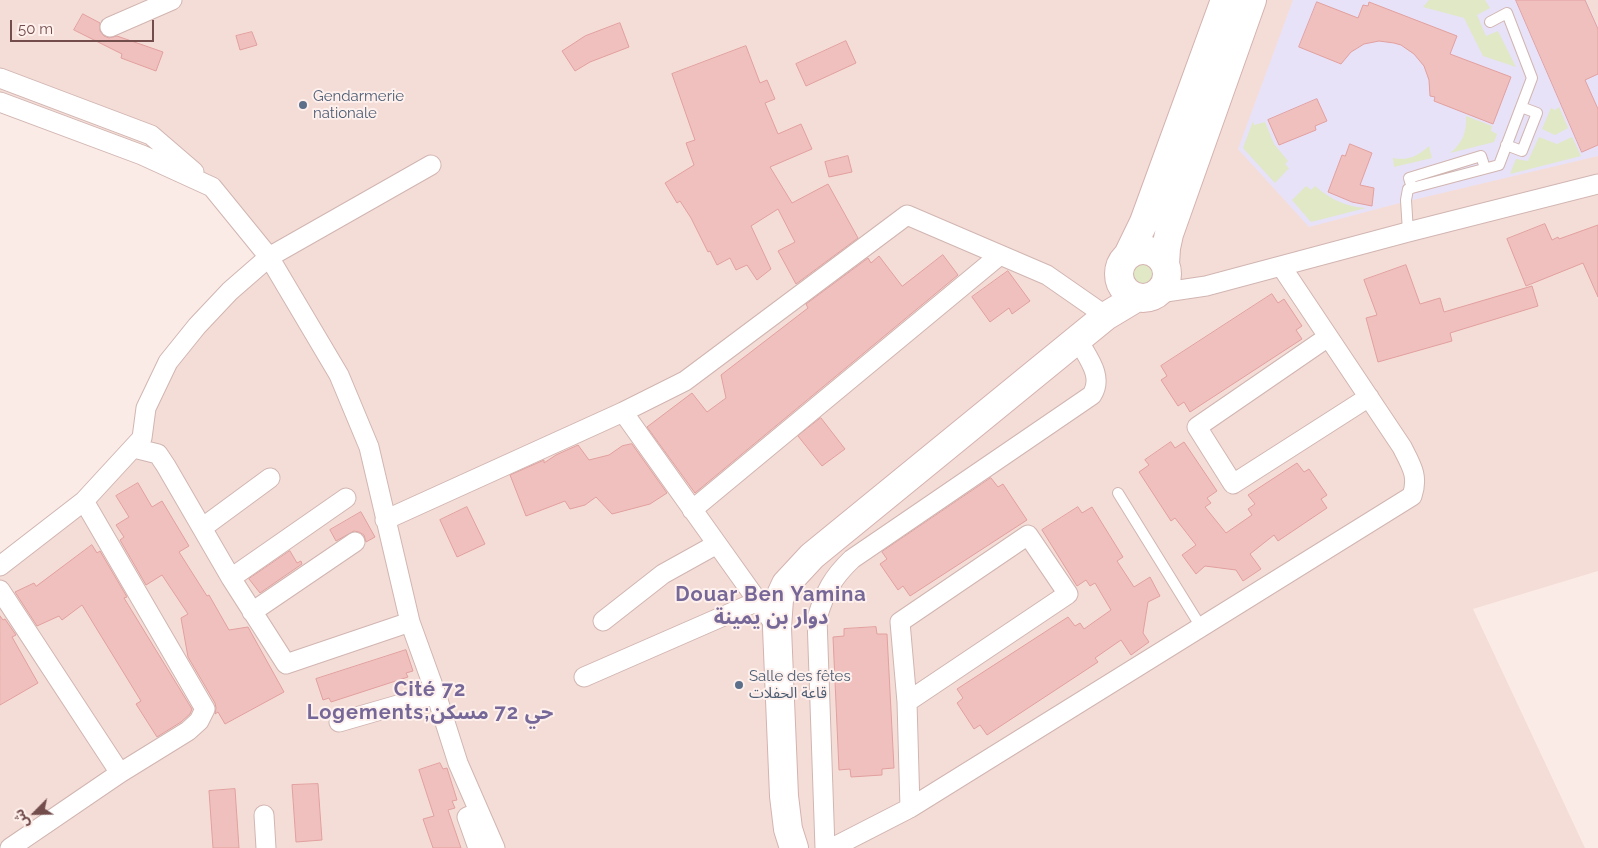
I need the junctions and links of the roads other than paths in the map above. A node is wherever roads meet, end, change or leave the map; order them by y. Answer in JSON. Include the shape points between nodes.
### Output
{"nodes":[{"id":1,"x":172,"y":0,"type":"edge"},
{"id":2,"x":1224,"y":0,"type":"edge"},
{"id":3,"x":1252,"y":0,"type":"edge"},
{"id":4,"x":1490,"y":22,"type":"dead end"},
{"id":5,"x":110,"y":27,"type":"dead end"},
{"id":6,"x":0,"y":78,"type":"edge"},
{"id":7,"x":0,"y":102,"type":"edge"},
{"id":8,"x":1521,"y":107,"type":"junction"},
{"id":9,"x":1506,"y":145,"type":"junction"},
{"id":10,"x":431,"y":165,"type":"dead end"},
{"id":11,"x":1598,"y":184,"type":"edge"},
{"id":12,"x":212,"y":187,"type":"junction"},
{"id":13,"x":1408,"y":232,"type":"junction"},
{"id":14,"x":1000,"y":255,"type":"junction"},
{"id":15,"x":1128,"y":255,"type":"junction"},
{"id":16,"x":269,"y":257,"type":"junction"},
{"id":17,"x":1165,"y":264,"type":"junction"},
{"id":18,"x":1281,"y":266,"type":"junction"},
{"id":19,"x":1138,"y":291,"type":"junction"},
{"id":20,"x":1106,"y":316,"type":"junction"},
{"id":21,"x":1328,"y":337,"type":"junction"},
{"id":22,"x":1078,"y":340,"type":"junction"},
{"id":23,"x":1369,"y":397,"type":"junction"},
{"id":24,"x":623,"y":412,"type":"junction"},
{"id":25,"x":134,"y":448,"type":"junction"},
{"id":26,"x":270,"y":478,"type":"dead end"},
{"id":27,"x":1118,"y":493,"type":"dead end"},
{"id":28,"x":346,"y":498,"type":"dead end"},
{"id":29,"x":84,"y":501,"type":"junction"},
{"id":30,"x":692,"y":510,"type":"junction"},
{"id":31,"x":385,"y":520,"type":"junction"},
{"id":32,"x":202,"y":528,"type":"junction"},
{"id":33,"x":356,"y":542,"type":"dead end"},
{"id":34,"x":717,"y":544,"type":"junction"},
{"id":35,"x":0,"y":566,"type":"edge"},
{"id":36,"x":231,"y":578,"type":"junction"},
{"id":37,"x":0,"y":590,"type":"edge"},
{"id":38,"x":768,"y":600,"type":"junction"},
{"id":39,"x":252,"y":612,"type":"junction"},
{"id":40,"x":603,"y":621,"type":"dead end"},
{"id":41,"x":410,"y":622,"type":"junction"},
{"id":42,"x":1201,"y":627,"type":"junction"},
{"id":43,"x":584,"y":677,"type":"dead end"},
{"id":44,"x":436,"y":694,"type":"junction"},
{"id":45,"x":907,"y":702,"type":"junction"},
{"id":46,"x":339,"y":722,"type":"dead end"},
{"id":47,"x":120,"y":773,"type":"junction"},
{"id":48,"x":910,"y":808,"type":"junction"},
{"id":49,"x":479,"y":812,"type":"junction"},
{"id":50,"x":264,"y":816,"type":"dead end"},
{"id":51,"x":10,"y":848,"type":"edge"},
{"id":52,"x":266,"y":848,"type":"edge"},
{"id":53,"x":478,"y":848,"type":"edge"},
{"id":54,"x":495,"y":848,"type":"edge"},
{"id":55,"x":794,"y":848,"type":"edge"},
{"id":56,"x":825,"y":848,"type":"edge"},
{"id":57,"x":832,"y":848,"type":"edge"}],
"edges":[{"from":1,"to":5,"type":"street"},
{"from":2,"to":15,"type":"main road","via":[[1144,222]]},
{"from":3,"to":17,"type":"main road","via":[[1169,234]]},
{"from":4,"to":8,"type":"lane","via":[[1507,13],[1532,78]]},
{"from":6,"to":12,"type":"street","via":[[151,135]]},
{"from":7,"to":12,"type":"street","via":[[142,154]]},
{"from":8,"to":9,"type":"lane"},
{"from":8,"to":9,"type":"lane","via":[[1537,113],[1522,151]]},
{"from":9,"to":13,"type":"lane","via":[[1499,165],[1408,189]]},
{"from":10,"to":16,"type":"street"},
{"from":11,"to":13,"type":"street"},
{"from":12,"to":16,"type":"street"},
{"from":13,"to":18,"type":"street"},
{"from":14,"to":20,"type":"street","via":[[1047,276]]},
{"from":14,"to":24,"type":"street","via":[[907,215],[701,370]]},
{"from":14,"to":30,"type":"street"},
{"from":15,"to":17,"type":"main road","via":[[1134,251],[1149,250]]},
{"from":15,"to":19,"type":"main road","via":[[1120,267]]},
{"from":16,"to":25,"type":"street","via":[[230,291],[168,362],[146,408],[142,438]]},
{"from":16,"to":31,"type":"street","via":[[339,375],[369,447]]},
{"from":17,"to":19,"type":"main road","via":[[1167,279],[1164,287]]},
{"from":18,"to":19,"type":"street","via":[[1200,288]]},
{"from":18,"to":21,"type":"street"},
{"from":19,"to":20,"type":"main road"},
{"from":20,"to":22,"type":"main road"},
{"from":21,"to":23,"type":"street"},
{"from":21,"to":23,"type":"street","via":[[1197,426],[1233,484]]},
{"from":22,"to":38,"type":"main road","via":[[812,556]]},
{"from":22,"to":56,"type":"street","via":[[1097,378],[1092,396],[852,559],[824,595],[817,618]]},
{"from":23,"to":42,"type":"street","via":[[1410,463],[1415,476],[1412,496]]},
{"from":24,"to":30,"type":"street"},
{"from":24,"to":31,"type":"street"},
{"from":25,"to":29,"type":"street"},
{"from":25,"to":32,"type":"street","via":[[158,454]]},
{"from":26,"to":32,"type":"street"},
{"from":27,"to":42,"type":"lane"},
{"from":28,"to":36,"type":"street"},
{"from":29,"to":35,"type":"street"},
{"from":29,"to":47,"type":"street","via":[[205,709],[188,731]]},
{"from":30,"to":34,"type":"street"},
{"from":31,"to":41,"type":"street"},
{"from":32,"to":36,"type":"street"},
{"from":33,"to":39,"type":"street"},
{"from":34,"to":38,"type":"street"},
{"from":34,"to":40,"type":"street","via":[[663,574]]},
{"from":36,"to":39,"type":"street"},
{"from":37,"to":47,"type":"street"},
{"from":38,"to":43,"type":"street"},
{"from":38,"to":55,"type":"main road","via":[[777,628],[784,796]]},
{"from":39,"to":41,"type":"street","via":[[286,664]]},
{"from":41,"to":44,"type":"street"},
{"from":42,"to":48,"type":"street"},
{"from":44,"to":46,"type":"street"},
{"from":44,"to":49,"type":"street","via":[[458,763]]},
{"from":45,"to":45,"type":"street","via":[[1068,594],[1028,535],[900,622]]},
{"from":45,"to":48,"type":"street"},
{"from":47,"to":51,"type":"street"},
{"from":48,"to":57,"type":"street"},
{"from":49,"to":53,"type":"street","via":[[467,818]]},
{"from":49,"to":54,"type":"street"},
{"from":50,"to":52,"type":"street"}]}
